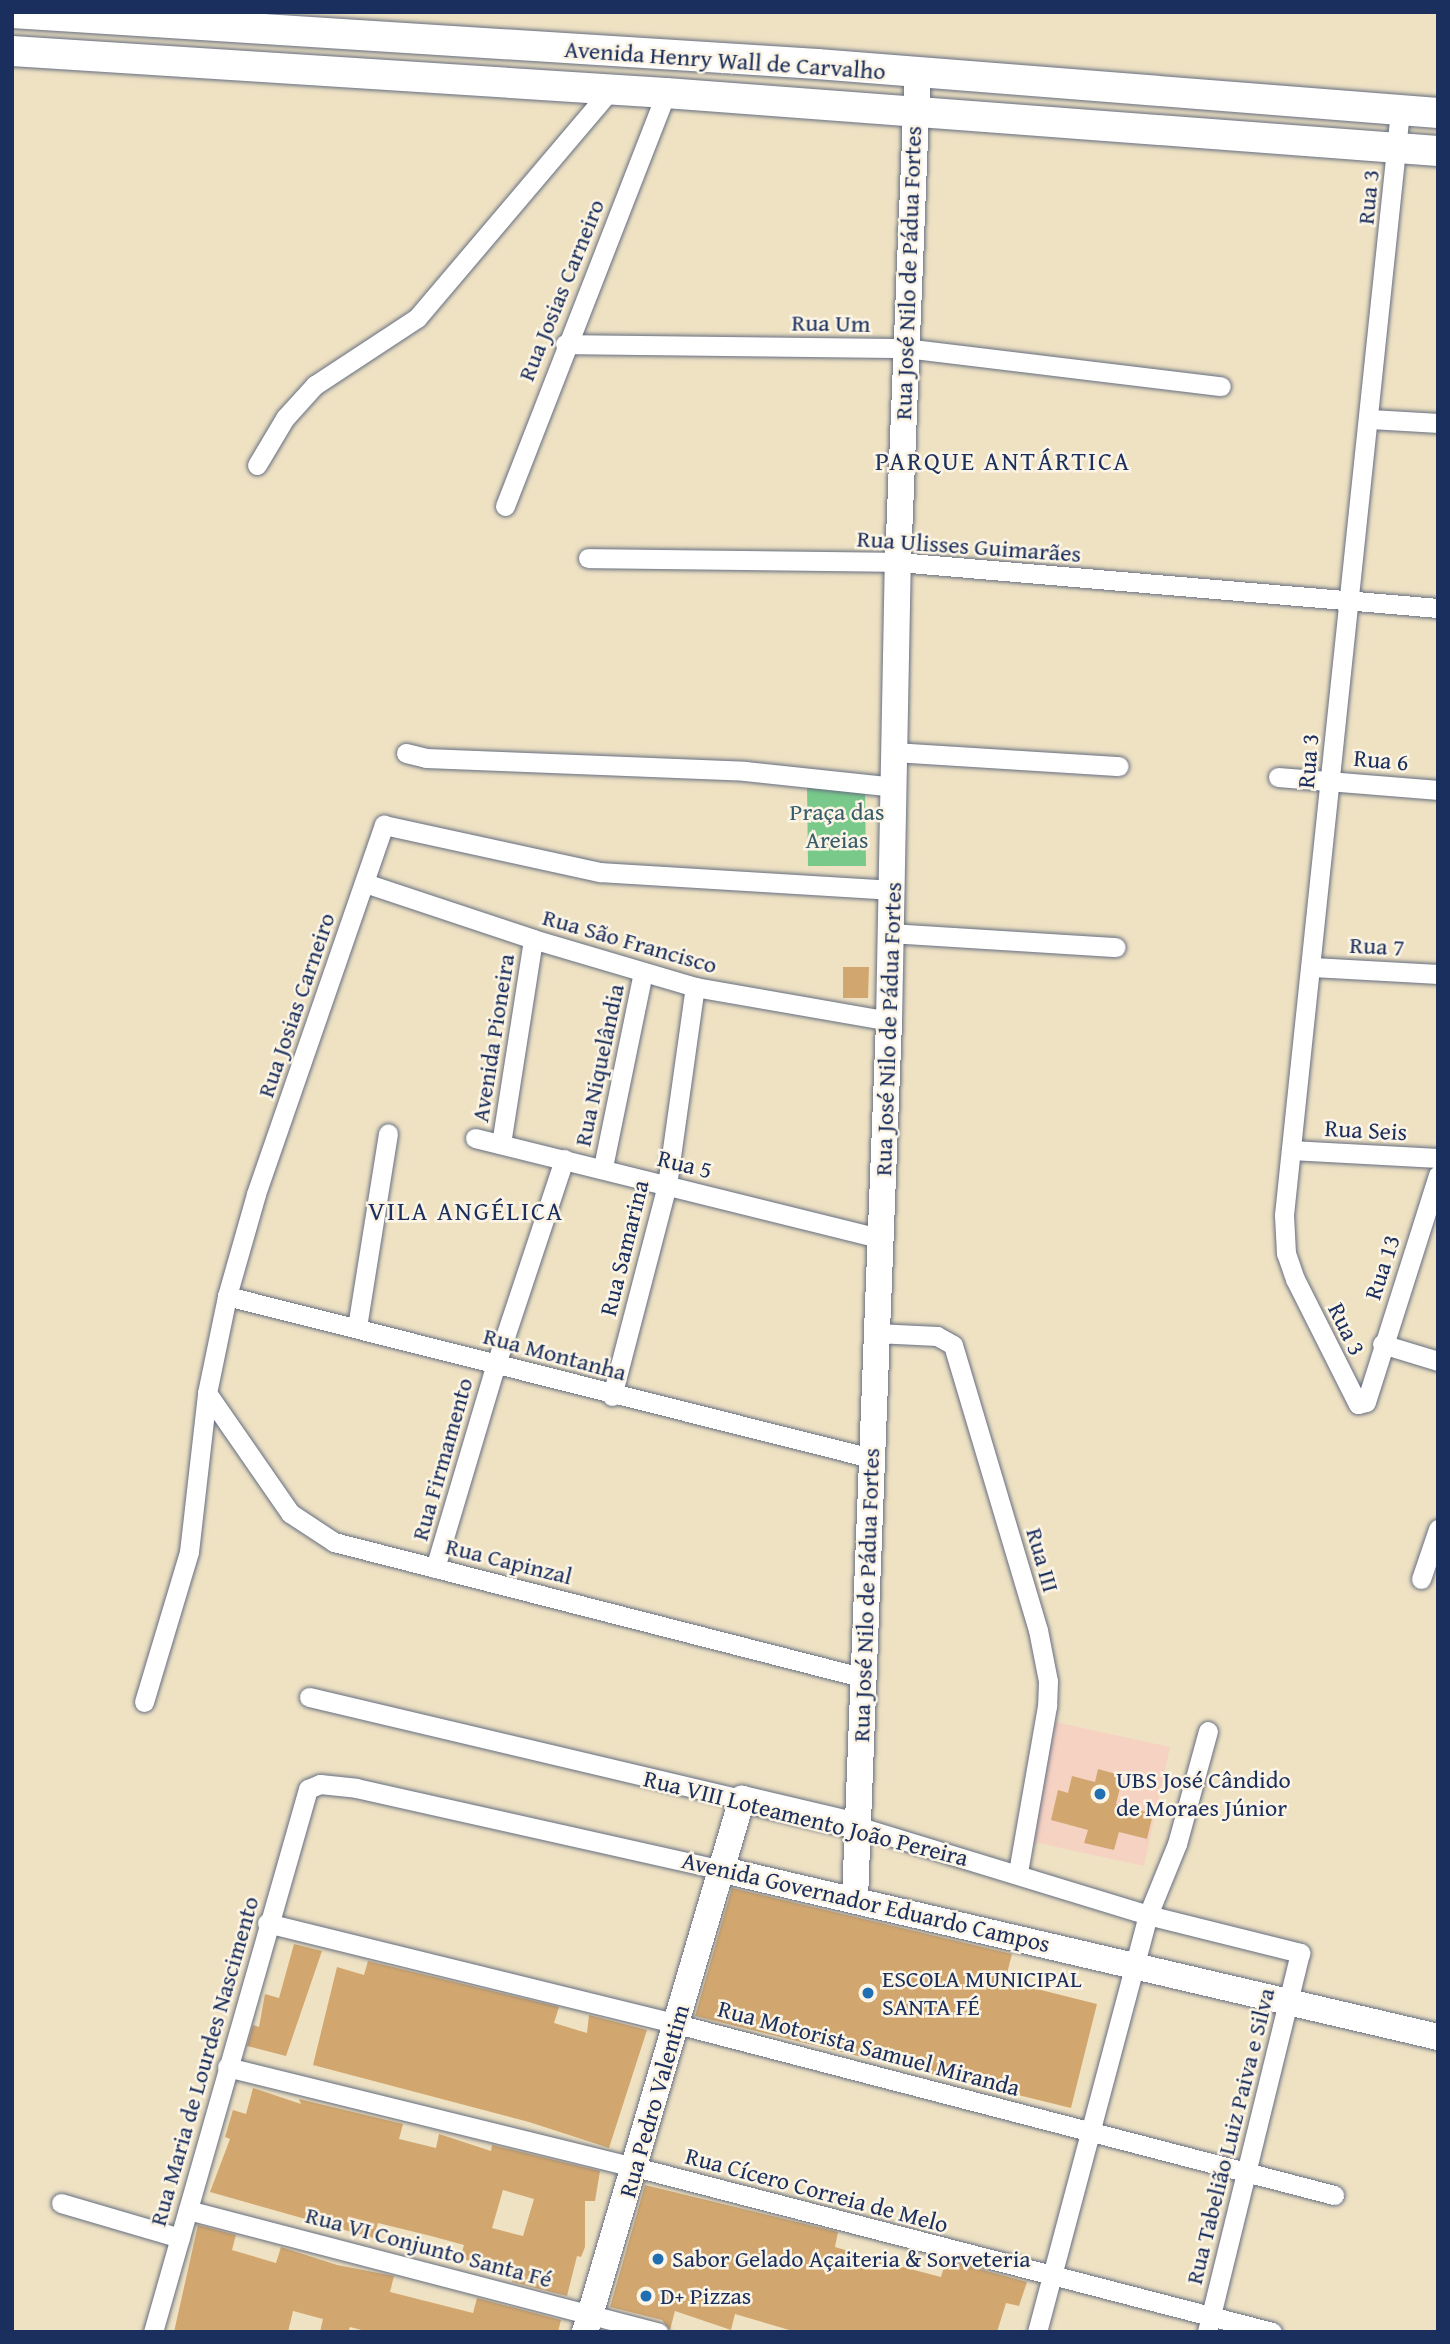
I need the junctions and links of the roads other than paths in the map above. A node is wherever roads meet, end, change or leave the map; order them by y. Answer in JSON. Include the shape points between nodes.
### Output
{"nodes":[{"id":1,"x":12,"y":13,"type":"edge"},
{"id":2,"x":49,"y":15,"type":"junction"},
{"id":3,"x":427,"y":41,"type":"junction"},
{"id":4,"x":12,"y":51,"type":"edge"},
{"id":5,"x":44,"y":53,"type":"junction"},
{"id":6,"x":918,"y":74,"type":"junction"},
{"id":7,"x":420,"y":78,"type":"junction"},
{"id":8,"x":611,"y":89,"type":"junction"},
{"id":9,"x":666,"y":93,"type":"junction"},
{"id":10,"x":915,"y":111,"type":"junction"},
{"id":11,"x":1399,"y":111,"type":"junction"},
{"id":12,"x":1438,"y":113,"type":"edge"},
{"id":13,"x":1397,"y":148,"type":"junction"},
{"id":14,"x":1438,"y":150,"type":"edge"},
{"id":15,"x":565,"y":344,"type":"junction"},
{"id":16,"x":905,"y":348,"type":"junction"},
{"id":17,"x":1221,"y":386,"type":"dead end"},
{"id":18,"x":1371,"y":419,"type":"junction"},
{"id":19,"x":1438,"y":423,"type":"edge"},
{"id":20,"x":257,"y":465,"type":"dead end"},
{"id":21,"x":505,"y":506,"type":"dead end"},
{"id":22,"x":589,"y":558,"type":"dead end"},
{"id":23,"x":898,"y":562,"type":"junction"},
{"id":24,"x":1345,"y":602,"type":"junction"},
{"id":25,"x":1438,"y":608,"type":"edge"},
{"id":26,"x":895,"y":752,"type":"junction"},
{"id":27,"x":406,"y":753,"type":"dead end"},
{"id":28,"x":1119,"y":766,"type":"dead end"},
{"id":29,"x":1278,"y":776,"type":"dead end"},
{"id":30,"x":1332,"y":780,"type":"junction"},
{"id":31,"x":895,"y":787,"type":"junction"},
{"id":32,"x":1438,"y":790,"type":"edge"},
{"id":33,"x":365,"y":883,"type":"junction"},
{"id":34,"x":892,"y":890,"type":"junction"},
{"id":35,"x":891,"y":933,"type":"junction"},
{"id":36,"x":533,"y":939,"type":"junction"},
{"id":37,"x":1116,"y":947,"type":"dead end"},
{"id":38,"x":1313,"y":967,"type":"junction"},
{"id":39,"x":643,"y":972,"type":"junction"},
{"id":40,"x":1438,"y":974,"type":"edge"},
{"id":41,"x":695,"y":987,"type":"junction"},
{"id":42,"x":890,"y":1021,"type":"junction"},
{"id":43,"x":388,"y":1133,"type":"dead end"},
{"id":44,"x":475,"y":1138,"type":"dead end"},
{"id":45,"x":501,"y":1144,"type":"junction"},
{"id":46,"x":1291,"y":1150,"type":"junction"},
{"id":47,"x":564,"y":1158,"type":"junction"},
{"id":48,"x":1438,"y":1158,"type":"edge"},
{"id":49,"x":603,"y":1167,"type":"junction"},
{"id":50,"x":1438,"y":1175,"type":"edge"},
{"id":51,"x":667,"y":1185,"type":"junction"},
{"id":52,"x":882,"y":1239,"type":"junction"},
{"id":53,"x":227,"y":1296,"type":"junction"},
{"id":54,"x":357,"y":1327,"type":"junction"},
{"id":55,"x":876,"y":1333,"type":"junction"},
{"id":56,"x":1382,"y":1344,"type":"junction"},
{"id":57,"x":1438,"y":1361,"type":"edge"},
{"id":58,"x":496,"y":1364,"type":"junction"},
{"id":59,"x":207,"y":1393,"type":"junction"},
{"id":60,"x":612,"y":1395,"type":"junction"},
{"id":61,"x":1356,"y":1401,"type":"joint"},
{"id":62,"x":872,"y":1458,"type":"junction"},
{"id":63,"x":1438,"y":1529,"type":"edge"},
{"id":64,"x":435,"y":1568,"type":"junction"},
{"id":65,"x":1421,"y":1579,"type":"dead end"},
{"id":66,"x":864,"y":1678,"type":"junction"},
{"id":67,"x":309,"y":1697,"type":"dead end"},
{"id":68,"x":144,"y":1702,"type":"dead end"},
{"id":69,"x":1208,"y":1731,"type":"dead end"},
{"id":70,"x":742,"y":1799,"type":"junction"},
{"id":71,"x":302,"y":1803,"type":"joint"},
{"id":72,"x":858,"y":1826,"type":"junction"},
{"id":73,"x":719,"y":1869,"type":"junction"},
{"id":74,"x":1018,"y":1873,"type":"junction"},
{"id":75,"x":855,"y":1899,"type":"junction"},
{"id":76,"x":1149,"y":1914,"type":"junction"},
{"id":77,"x":267,"y":1923,"type":"junction"},
{"id":78,"x":1300,"y":1953,"type":"joint"},
{"id":79,"x":1136,"y":1963,"type":"junction"},
{"id":80,"x":1290,"y":2000,"type":"junction"},
{"id":81,"x":677,"y":2024,"type":"junction"},
{"id":82,"x":1438,"y":2037,"type":"edge"},
{"id":83,"x":227,"y":2067,"type":"junction"},
{"id":84,"x":1089,"y":2131,"type":"junction"},
{"id":85,"x":635,"y":2167,"type":"junction"},
{"id":86,"x":1246,"y":2172,"type":"junction"},
{"id":87,"x":1334,"y":2195,"type":"dead end"},
{"id":88,"x":61,"y":2203,"type":"dead end"},
{"id":89,"x":188,"y":2210,"type":"junction"},
{"id":90,"x":180,"y":2238,"type":"junction"},
{"id":91,"x":1051,"y":2278,"type":"junction"},
{"id":92,"x":588,"y":2323,"type":"edge"},
{"id":93,"x":1209,"y":2323,"type":"edge"},
{"id":94,"x":153,"y":2332,"type":"edge"},
{"id":95,"x":657,"y":2332,"type":"edge"},
{"id":96,"x":1037,"y":2332,"type":"edge"},
{"id":97,"x":1272,"y":2332,"type":"edge"}],
"edges":[{"from":1,"to":2,"type":"main road","name":"Avenida Henry Wall de Carvalho"},
{"from":2,"to":3,"type":"main road","name":"Avenida Henry Wall de Carvalho"},
{"from":2,"to":5,"type":"main road"},
{"from":3,"to":6,"type":"main road","name":"Avenida Henry Wall de Carvalho"},
{"from":3,"to":7,"type":"main road"},
{"from":4,"to":5,"type":"main road","name":"Avenida Henry Wall de Carvalho"},
{"from":5,"to":7,"type":"main road","name":"Avenida Henry Wall de Carvalho"},
{"from":6,"to":10,"type":"street","name":"Rua José Nilo de Pádua Fortes"},
{"from":6,"to":11,"type":"main road","name":"Avenida Henry Wall de Carvalho"},
{"from":7,"to":8,"type":"main road","name":"Avenida Henry Wall de Carvalho"},
{"from":8,"to":9,"type":"main road","name":"Avenida Henry Wall de Carvalho"},
{"from":8,"to":20,"type":"street","via":[[417,318],[315,385],[285,418]]},
{"from":9,"to":10,"type":"main road","name":"Avenida Henry Wall de Carvalho"},
{"from":9,"to":15,"type":"street","name":"Rua Josias Carneiro"},
{"from":10,"to":13,"type":"main road","name":"Avenida Henry Wall de Carvalho"},
{"from":10,"to":16,"type":"street","name":"Rua José Nilo de Pádua Fortes"},
{"from":11,"to":12,"type":"main road","name":"Avenida Henry Wall de Carvalho"},
{"from":11,"to":13,"type":"street","name":"Rua 3"},
{"from":13,"to":14,"type":"main road","name":"Avenida Henry Wall de Carvalho"},
{"from":13,"to":18,"type":"street","name":"Rua 3"},
{"from":15,"to":16,"type":"street","name":"Rua Um"},
{"from":15,"to":21,"type":"street","name":"Rua Josias Carneiro"},
{"from":16,"to":17,"type":"street","name":"Rua Um"},
{"from":16,"to":23,"type":"street","name":"Rua José Nilo de Pádua Fortes"},
{"from":18,"to":19,"type":"street"},
{"from":18,"to":24,"type":"street","name":"Rua 3"},
{"from":22,"to":23,"type":"street","name":"Rua Ulisses Guimarães"},
{"from":23,"to":24,"type":"street","name":"Rua Ulisses Guimarães"},
{"from":23,"to":26,"type":"street","name":"Rua José Nilo de Pádua Fortes"},
{"from":24,"to":25,"type":"street","name":"Rua Ulisses Guimarães"},
{"from":24,"to":30,"type":"street","name":"Rua 3"},
{"from":26,"to":28,"type":"street"},
{"from":26,"to":31,"type":"street","name":"Rua José Nilo de Pádua Fortes"},
{"from":27,"to":31,"type":"street","via":[[426,758],[745,772]]},
{"from":29,"to":30,"type":"street","name":"Rua 6"},
{"from":30,"to":32,"type":"street","name":"Rua 6"},
{"from":30,"to":38,"type":"street","name":"Rua 3"},
{"from":31,"to":34,"type":"street","name":"Rua José Nilo de Pádua Fortes"},
{"from":33,"to":34,"type":"street","name":"Rua Josias Carneiro","via":[[384,825],[600,872]]},
{"from":33,"to":36,"type":"street","name":"Rua São Francisco"},
{"from":33,"to":53,"type":"street","name":"Rua Josias Carneiro","via":[[256,1194]]},
{"from":34,"to":35,"type":"street","name":"Rua José Nilo de Pádua Fortes"},
{"from":35,"to":37,"type":"street"},
{"from":35,"to":42,"type":"street","name":"Rua José Nilo de Pádua Fortes"},
{"from":36,"to":39,"type":"street","name":"Rua São Francisco"},
{"from":36,"to":45,"type":"street","name":"Avenida Pioneira"},
{"from":38,"to":40,"type":"street","name":"Rua 7"},
{"from":38,"to":46,"type":"street","name":"Rua 3"},
{"from":39,"to":41,"type":"street","name":"Rua São Francisco"},
{"from":39,"to":49,"type":"street","name":"Rua Niquelândia"},
{"from":41,"to":42,"type":"street","name":"Rua São Francisco"},
{"from":41,"to":51,"type":"street","name":"Rua Samarina"},
{"from":42,"to":52,"type":"street","name":"Rua José Nilo de Pádua Fortes"},
{"from":43,"to":54,"type":"street"},
{"from":44,"to":45,"type":"street","name":"Rua 5"},
{"from":45,"to":47,"type":"street","name":"Rua 5"},
{"from":46,"to":48,"type":"street","name":"Rua Seis"},
{"from":46,"to":61,"type":"street","name":"Rua 3","via":[[1284,1215],[1286,1254]]},
{"from":47,"to":49,"type":"street","name":"Rua 5"},
{"from":47,"to":58,"type":"street"},
{"from":49,"to":51,"type":"street","name":"Rua 5"},
{"from":50,"to":56,"type":"street","name":"Rua 13"},
{"from":51,"to":52,"type":"street","name":"Rua 5"},
{"from":51,"to":60,"type":"street","name":"Rua Samarina"},
{"from":52,"to":55,"type":"street","name":"Rua José Nilo de Pádua Fortes"},
{"from":53,"to":54,"type":"street","name":"Rua Montanha"},
{"from":53,"to":59,"type":"street","name":"Rua Josias Carneiro"},
{"from":54,"to":58,"type":"street","name":"Rua Montanha"},
{"from":55,"to":62,"type":"street","name":"Rua José Nilo de Pádua Fortes"},
{"from":55,"to":74,"type":"street","name":"Rua III","via":[[937,1336],[953,1345],[1038,1630],[1048,1681],[1047,1706]]},
{"from":56,"to":57,"type":"street"},
{"from":56,"to":61,"type":"street","name":"Rua 13","via":[[1366,1402],[1360,1405]]},
{"from":58,"to":60,"type":"street","name":"Rua Montanha"},
{"from":58,"to":64,"type":"street","name":"Rua Firmamento"},
{"from":59,"to":64,"type":"street","name":"Rua Capinzal","via":[[303,1526],[334,1542]]},
{"from":59,"to":68,"type":"street","name":"Rua Josias Carneiro","via":[[189,1552]]},
{"from":60,"to":62,"type":"street","name":"Rua Montanha"},
{"from":62,"to":66,"type":"street","name":"Rua José Nilo de Pádua Fortes"},
{"from":63,"to":65,"type":"street"},
{"from":64,"to":66,"type":"street","name":"Rua Capinzal"},
{"from":66,"to":72,"type":"street","name":"Rua José Nilo de Pádua Fortes"},
{"from":67,"to":70,"type":"street","name":"Rua VIII Loteamento João Pereira"},
{"from":69,"to":76,"type":"street","via":[[1177,1844]]},
{"from":70,"to":72,"type":"street","name":"Rua VIII Loteamento João Pereira"},
{"from":70,"to":73,"type":"street","name":"Rua Pedro Valentim"},
{"from":71,"to":73,"type":"street","name":"Avenida Governador Eduardo Campos","via":[[308,1789],[320,1784],[356,1788]]},
{"from":71,"to":77,"type":"street","name":"Rua Maria de Lourdes Nascimento"},
{"from":72,"to":74,"type":"street","name":"Rua VIII Loteamento João Pereira"},
{"from":72,"to":75,"type":"street","name":"Rua José Nilo de Pádua Fortes"},
{"from":73,"to":75,"type":"street","name":"Avenida Governador Eduardo Campos"},
{"from":73,"to":81,"type":"street","name":"Rua Pedro Valentim"},
{"from":74,"to":76,"type":"street","name":"Rua VIII Loteamento João Pereira"},
{"from":75,"to":79,"type":"street","name":"Avenida Governador Eduardo Campos"},
{"from":76,"to":78,"type":"street","name":"Rua VIII Loteamento João Pereira"},
{"from":76,"to":79,"type":"street"},
{"from":77,"to":81,"type":"street","name":"Rua Motorista Samuel Miranda"},
{"from":77,"to":83,"type":"street","name":"Rua Maria de Lourdes Nascimento"},
{"from":78,"to":80,"type":"street","name":"Rua Tabelião Luiz Paiva e Silva"},
{"from":79,"to":80,"type":"street","name":"Avenida Governador Eduardo Campos"},
{"from":79,"to":84,"type":"street"},
{"from":80,"to":82,"type":"street","name":"Avenida Governador Eduardo Campos"},
{"from":80,"to":86,"type":"street","name":"Rua Tabelião Luiz Paiva e Silva"},
{"from":81,"to":84,"type":"street","name":"Rua Motorista Samuel Miranda"},
{"from":81,"to":85,"type":"street","name":"Rua Pedro Valentim"},
{"from":83,"to":85,"type":"street","name":"Rua Cícero Correia de Melo"},
{"from":83,"to":89,"type":"street","name":"Rua Maria de Lourdes Nascimento"},
{"from":84,"to":86,"type":"street","name":"Rua Motorista Samuel Miranda"},
{"from":84,"to":91,"type":"street"},
{"from":85,"to":91,"type":"street","name":"Rua Cícero Correia de Melo"},
{"from":85,"to":92,"type":"street","name":"Rua Pedro Valentim"},
{"from":86,"to":87,"type":"street","name":"Rua Motorista Samuel Miranda"},
{"from":86,"to":93,"type":"street","name":"Rua Tabelião Luiz Paiva e Silva"},
{"from":88,"to":90,"type":"street"},
{"from":89,"to":90,"type":"street","name":"Rua Maria de Lourdes Nascimento"},
{"from":89,"to":92,"type":"street","name":"Rua VI Conjunto Santa Fé"},
{"from":90,"to":94,"type":"street","name":"Rua Maria de Lourdes Nascimento"},
{"from":91,"to":93,"type":"street","name":"Rua Cícero Correia de Melo"},
{"from":91,"to":96,"type":"street"},
{"from":92,"to":95,"type":"street","name":"Rua VI Conjunto Santa Fé"},
{"from":93,"to":97,"type":"street","name":"Rua Cícero Correia de Melo"}]}
